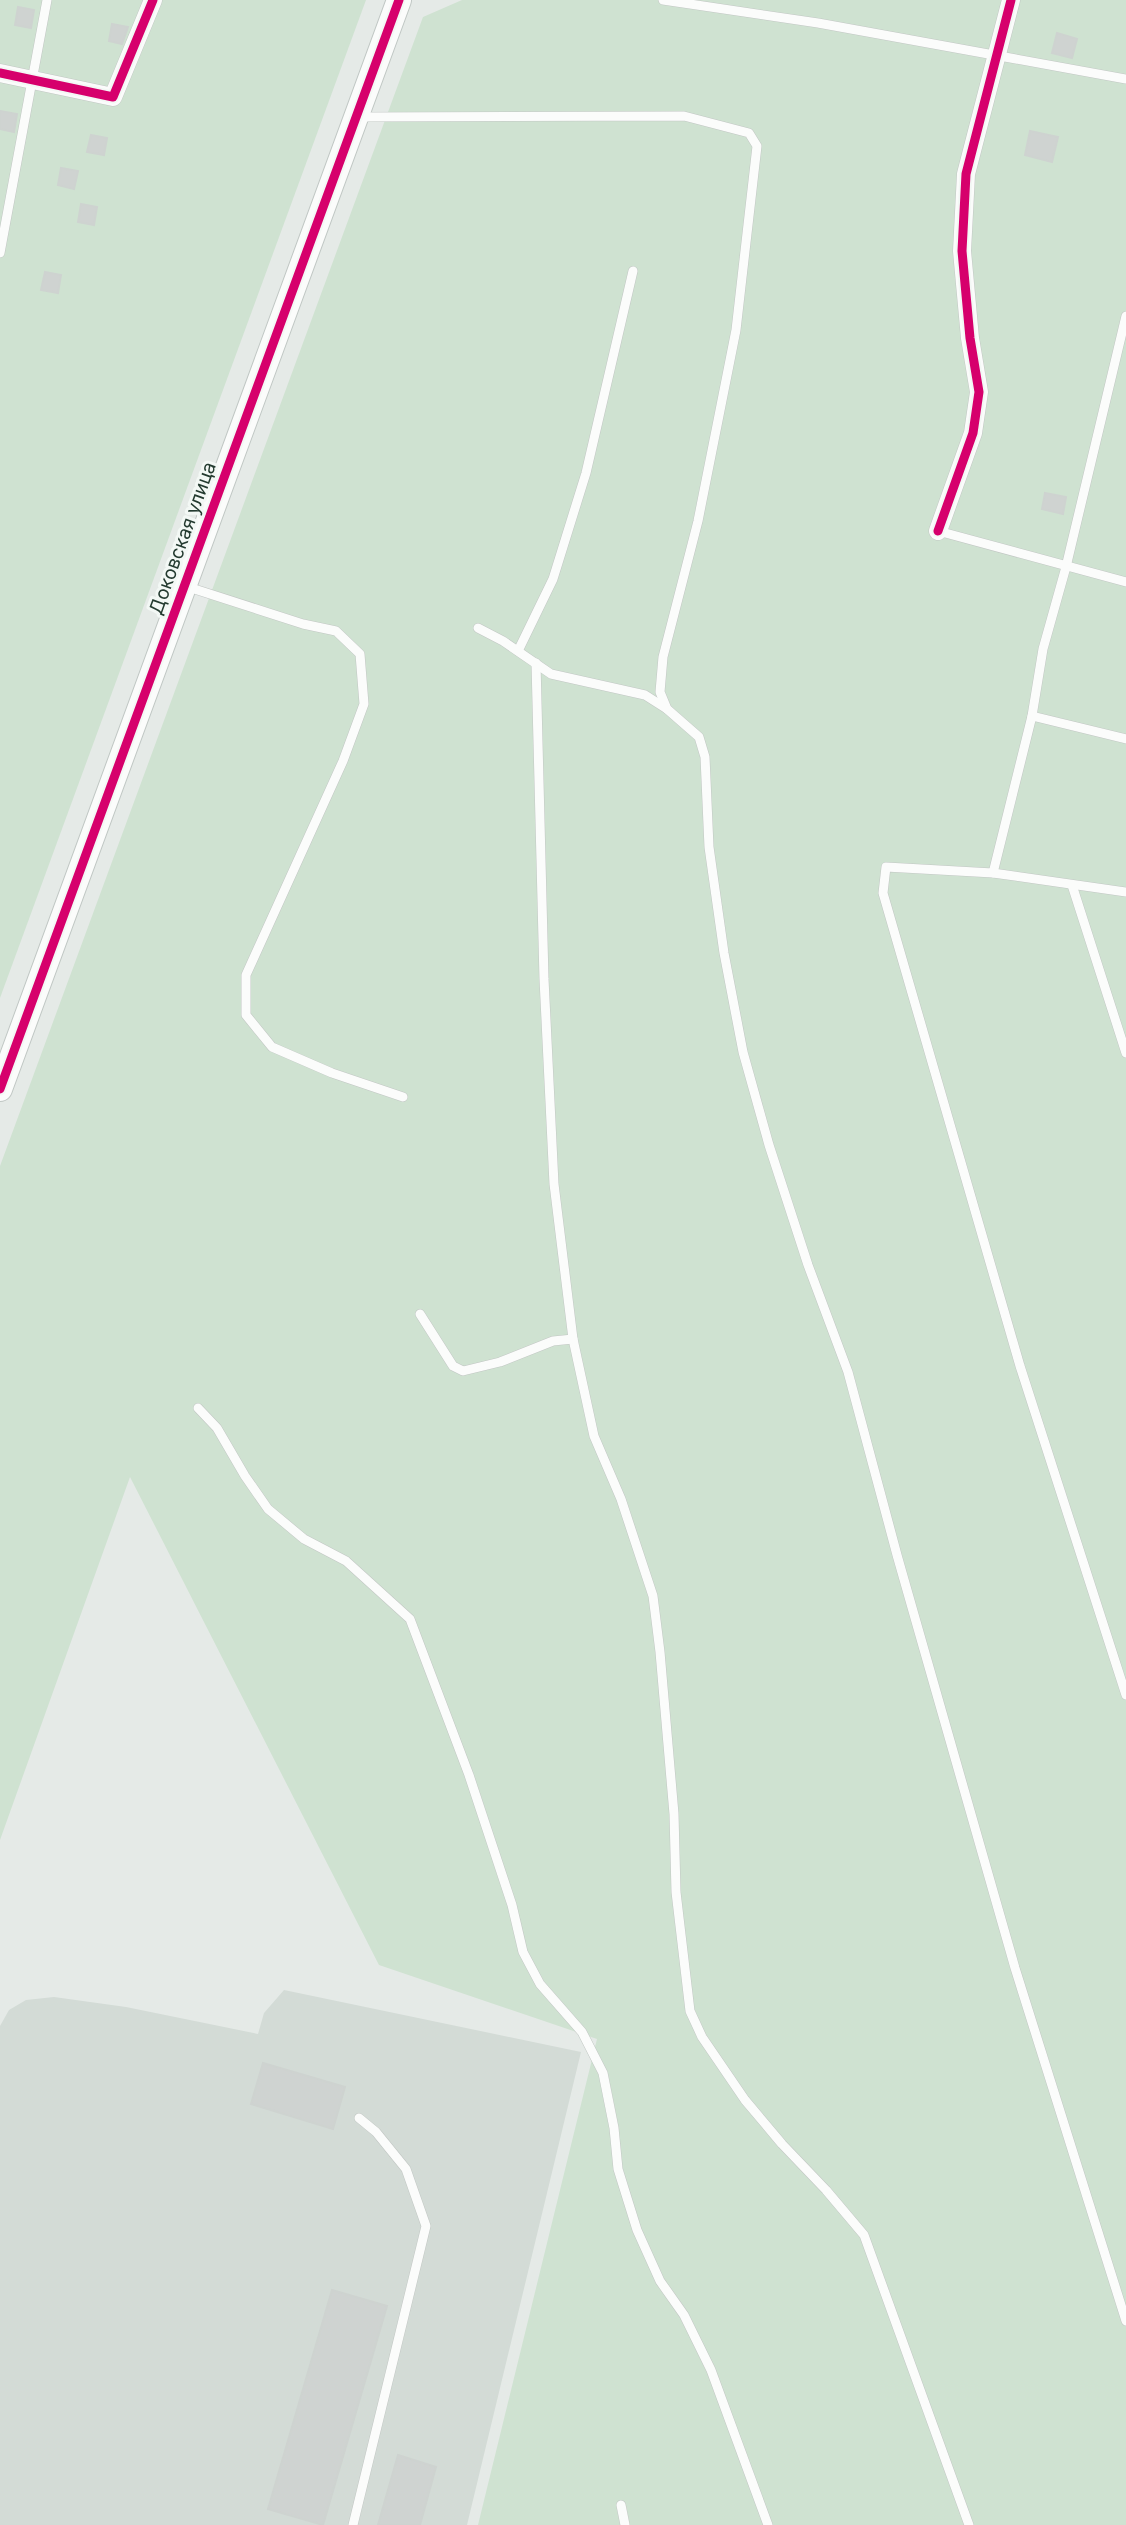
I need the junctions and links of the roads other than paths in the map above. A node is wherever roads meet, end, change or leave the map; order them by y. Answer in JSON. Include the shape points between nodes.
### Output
{"nodes":[{"id":1,"x":47,"y":0,"type":"edge"},
{"id":2,"x":153,"y":0,"type":"edge"},
{"id":3,"x":399,"y":0,"type":"edge"},
{"id":4,"x":663,"y":0,"type":"edge"},
{"id":5,"x":1011,"y":0,"type":"edge"},
{"id":6,"x":998,"y":54,"type":"junction"},
{"id":7,"x":0,"y":73,"type":"edge"},
{"id":8,"x":32,"y":79,"type":"junction"},
{"id":9,"x":1126,"y":79,"type":"edge"},
{"id":10,"x":357,"y":117,"type":"junction"},
{"id":11,"x":0,"y":254,"type":"edge"},
{"id":12,"x":633,"y":271,"type":"dead end"},
{"id":13,"x":1126,"y":317,"type":"edge"},
{"id":14,"x":938,"y":531,"type":"joint"},
{"id":15,"x":1066,"y":567,"type":"junction"},
{"id":16,"x":1126,"y":582,"type":"edge"},
{"id":17,"x":183,"y":585,"type":"junction"},
{"id":18,"x":478,"y":628,"type":"dead end"},
{"id":19,"x":517,"y":651,"type":"junction"},
{"id":20,"x":536,"y":663,"type":"junction"},
{"id":21,"x":667,"y":709,"type":"junction"},
{"id":22,"x":1032,"y":716,"type":"junction"},
{"id":23,"x":1126,"y":739,"type":"edge"},
{"id":24,"x":993,"y":873,"type":"junction"},
{"id":25,"x":1072,"y":885,"type":"junction"},
{"id":26,"x":1126,"y":892,"type":"edge"},
{"id":27,"x":1126,"y":1054,"type":"edge"},
{"id":28,"x":0,"y":1089,"type":"edge"},
{"id":29,"x":403,"y":1097,"type":"dead end"},
{"id":30,"x":420,"y":1314,"type":"dead end"},
{"id":31,"x":573,"y":1339,"type":"junction"},
{"id":32,"x":198,"y":1408,"type":"dead end"},
{"id":33,"x":1126,"y":1695,"type":"edge"},
{"id":34,"x":359,"y":2118,"type":"dead end"},
{"id":35,"x":1126,"y":2321,"type":"edge"},
{"id":36,"x":621,"y":2505,"type":"dead end"},
{"id":37,"x":353,"y":2525,"type":"edge"},
{"id":38,"x":625,"y":2525,"type":"edge"},
{"id":39,"x":768,"y":2525,"type":"edge"},
{"id":40,"x":969,"y":2525,"type":"edge"}],
"edges":[{"from":1,"to":8,"type":"lane"},
{"from":2,"to":8,"type":"street","via":[[113,97]]},
{"from":3,"to":10,"type":"street","name":"Доковская улица"},
{"from":4,"to":6,"type":"lane"},
{"from":5,"to":6,"type":"street"},
{"from":6,"to":9,"type":"lane"},
{"from":6,"to":14,"type":"street","via":[[966,174],[961,251],[979,392],[973,433]]},
{"from":7,"to":8,"type":"street"},
{"from":8,"to":11,"type":"lane"},
{"from":10,"to":17,"type":"street","name":"Доковская улица"},
{"from":10,"to":21,"type":"lane","via":[[684,116],[749,133],[757,146],[736,330],[698,521],[663,657],[660,692]]},
{"from":12,"to":19,"type":"lane","via":[[582,487],[553,579]]},
{"from":13,"to":15,"type":"lane"},
{"from":14,"to":15,"type":"lane"},
{"from":15,"to":16,"type":"lane"},
{"from":15,"to":22,"type":"lane","via":[[1043,649]]},
{"from":17,"to":28,"type":"street","name":"Доковская улица"},
{"from":17,"to":29,"type":"lane","via":[[336,631],[360,654],[364,704],[344,761],[246,975],[246,1015],[272,1047]]},
{"from":18,"to":19,"type":"lane"},
{"from":19,"to":20,"type":"lane"},
{"from":20,"to":21,"type":"lane","via":[[573,681],[645,695]]},
{"from":20,"to":31,"type":"lane","via":[[554,1172]]},
{"from":21,"to":35,"type":"lane","via":[[699,737],[705,757],[709,847],[743,1052],[808,1265],[848,1372],[1015,1968]]},
{"from":22,"to":23,"type":"lane"},
{"from":22,"to":24,"type":"lane"},
{"from":24,"to":25,"type":"lane"},
{"from":24,"to":33,"type":"lane","via":[[886,867],[883,894],[1020,1366]]},
{"from":25,"to":26,"type":"lane"},
{"from":25,"to":27,"type":"lane"},
{"from":30,"to":31,"type":"lane","via":[[453,1366],[463,1371]]},
{"from":31,"to":40,"type":"lane","via":[[594,1436],[621,1499],[653,1596],[690,2011],[745,2100],[864,2235]]},
{"from":32,"to":39,"type":"lane","via":[[218,1428],[268,1509],[304,1539],[346,1561],[411,1619],[469,1775],[523,1952],[540,1984],[582,2032],[603,2073],[618,2169],[637,2230],[711,2370]]},
{"from":34,"to":37,"type":"lane","via":[[407,2169],[426,2226]]},
{"from":36,"to":38,"type":"lane"}]}
